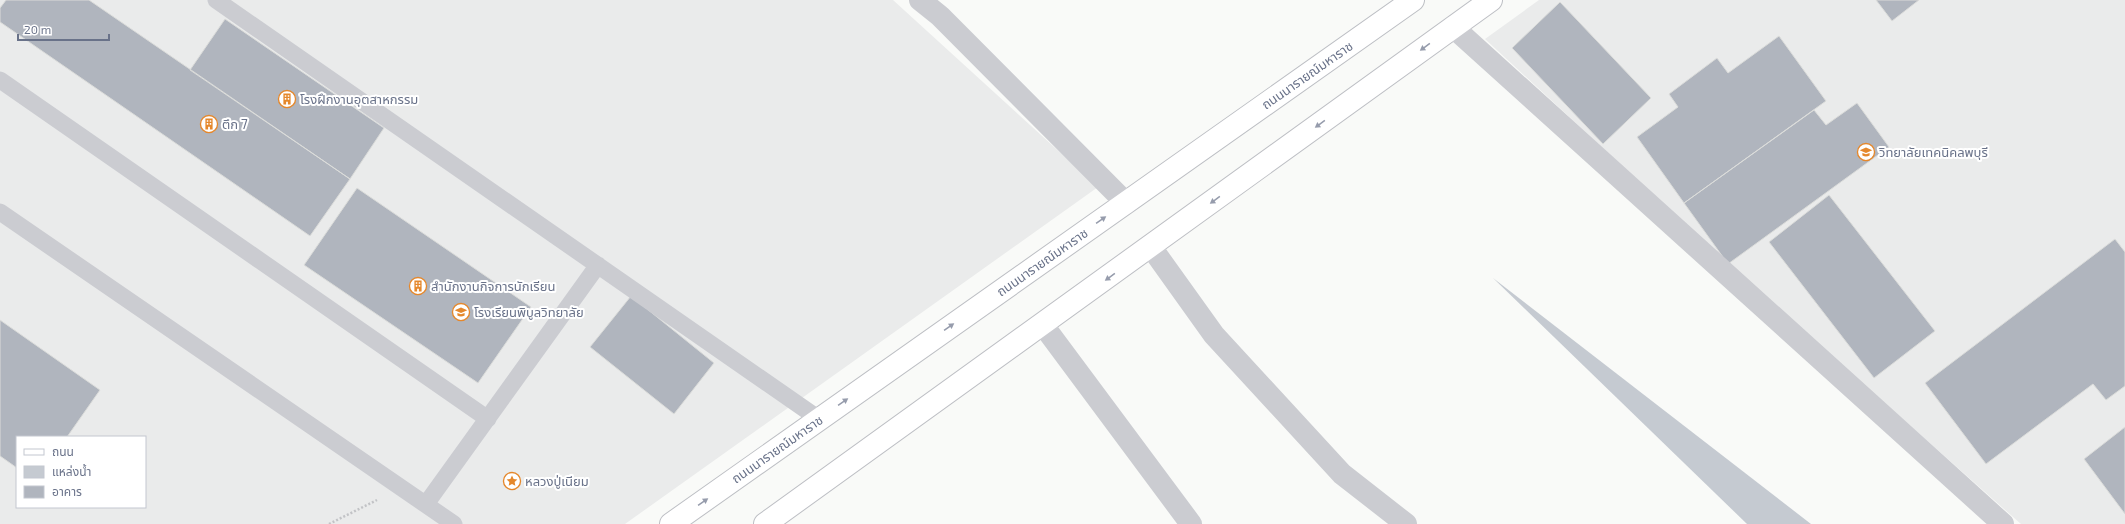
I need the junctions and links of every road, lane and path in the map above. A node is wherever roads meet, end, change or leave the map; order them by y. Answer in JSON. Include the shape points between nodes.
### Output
{"nodes":[{"id":1,"x":216,"y":0,"type":"edge"},
{"id":2,"x":920,"y":0,"type":"edge"},
{"id":3,"x":1413,"y":0,"type":"edge"},
{"id":4,"x":1491,"y":0,"type":"edge"},
{"id":5,"x":1453,"y":27,"type":"junction"},
{"id":6,"x":0,"y":80,"type":"edge"},
{"id":7,"x":1126,"y":203,"type":"junction"},
{"id":8,"x":0,"y":212,"type":"edge"},
{"id":9,"x":1151,"y":247,"type":"junction"},
{"id":10,"x":598,"y":265,"type":"junction"},
{"id":11,"x":1043,"y":325,"type":"junction"},
{"id":12,"x":488,"y":419,"type":"junction"},
{"id":13,"x":819,"y":419,"type":"junction"},
{"id":14,"x":402,"y":488,"type":"junction"},
{"id":15,"x":426,"y":504,"type":"junction"},
{"id":16,"x":329,"y":524,"type":"edge"},
{"id":17,"x":454,"y":524,"type":"edge"},
{"id":18,"x":671,"y":524,"type":"edge"},
{"id":19,"x":765,"y":524,"type":"edge"},
{"id":20,"x":1191,"y":524,"type":"edge"},
{"id":21,"x":1406,"y":524,"type":"edge"},
{"id":22,"x":2003,"y":524,"type":"edge"}],
"edges":[{"from":1,"to":10,"type":"lane"},
{"from":2,"to":7,"type":"street","via":[[940,16]]},
{"from":3,"to":7,"type":"main road","name":"ถนนนารายณ์มหาราช"},
{"from":4,"to":5,"type":"main road"},
{"from":5,"to":9,"type":"main road","one_way":true},
{"from":5,"to":22,"type":"street"},
{"from":6,"to":12,"type":"lane"},
{"from":13,"to":7,"type":"main road","name":"ถนนนารายณ์มหาราช","one_way":true},
{"from":8,"to":14,"type":"lane"},
{"from":9,"to":11,"type":"main road","one_way":true},
{"from":9,"to":21,"type":"street","via":[[1214,335],[1342,474]]},
{"from":10,"to":12,"type":"lane"},
{"from":10,"to":13,"type":"lane"},
{"from":11,"to":19,"type":"main road"},
{"from":11,"to":20,"type":"street"},
{"from":12,"to":15,"type":"lane"},
{"from":18,"to":13,"type":"main road","name":"ถนนนารายณ์มหาราช","one_way":true},
{"from":14,"to":15,"type":"lane"},
{"from":14,"to":16,"type":"path"},
{"from":15,"to":17,"type":"lane"}]}
